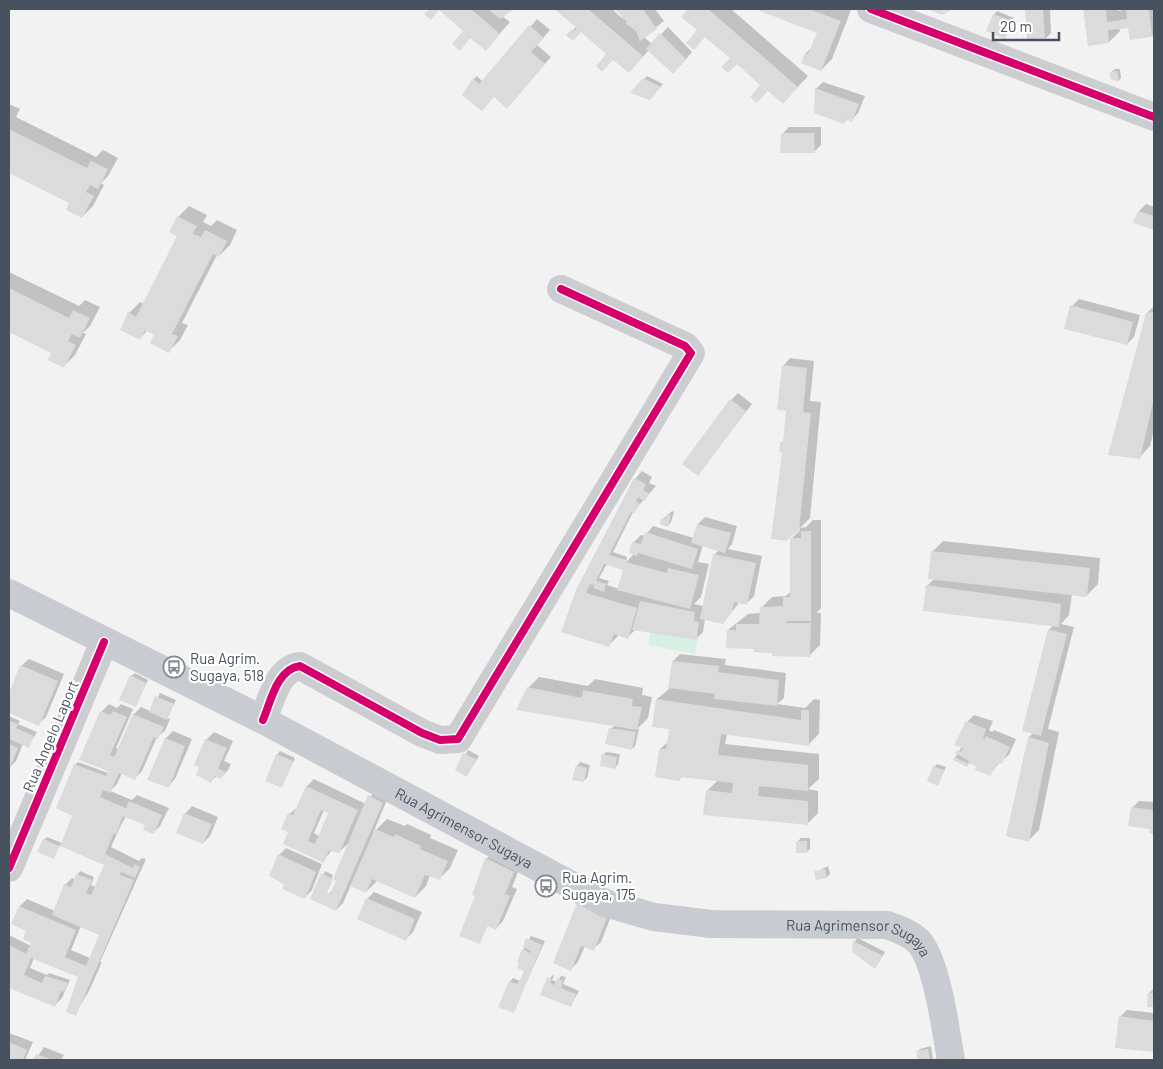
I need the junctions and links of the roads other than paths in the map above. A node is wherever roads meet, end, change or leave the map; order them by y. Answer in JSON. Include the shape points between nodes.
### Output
{"nodes":[{"id":1,"x":871,"y":9,"type":"edge"},
{"id":2,"x":1154,"y":117,"type":"edge"},
{"id":3,"x":561,"y":289,"type":"dead end"},
{"id":4,"x":9,"y":593,"type":"edge"},
{"id":5,"x":104,"y":642,"type":"junction"},
{"id":6,"x":263,"y":720,"type":"junction"},
{"id":7,"x":9,"y":868,"type":"edge"},
{"id":8,"x":951,"y":1060,"type":"edge"}],
"edges":[{"from":1,"to":2,"type":"street"},
{"from":3,"to":6,"type":"street","via":[[685,346],[691,353],[458,738],[440,740],[422,733],[300,666],[290,667],[282,675]]},
{"from":4,"to":5,"type":"main road","name":"Rua Agrimensor Sugaya"},
{"from":5,"to":6,"type":"main road","name":"Rua Agrimensor Sugaya"},
{"from":5,"to":7,"type":"street","name":"Rua Angelo Laport"},
{"from":6,"to":8,"type":"main road","name":"Rua Agrimensor Sugaya","via":[[605,903],[654,918],[711,924],[887,925],[904,931],[919,942],[932,968]]}]}
